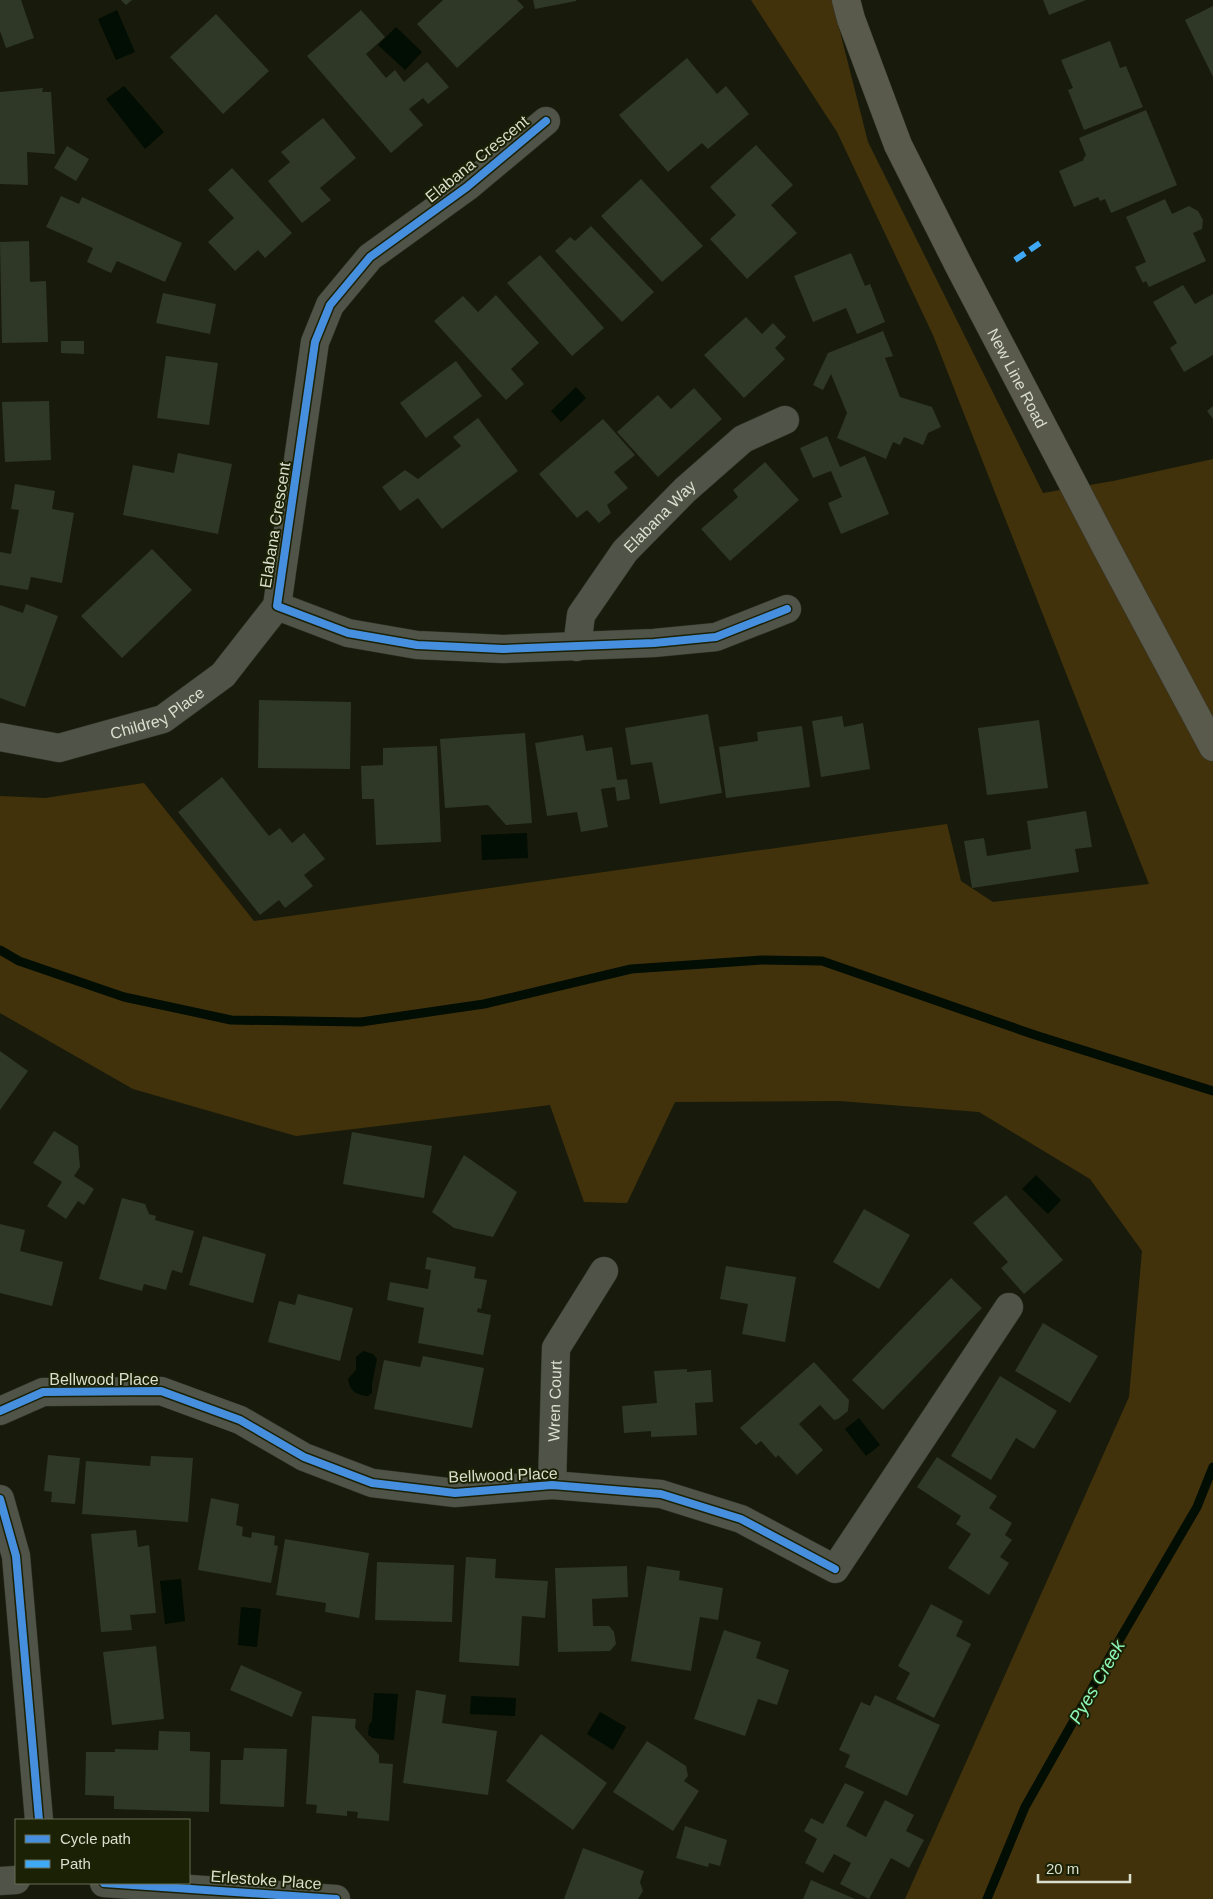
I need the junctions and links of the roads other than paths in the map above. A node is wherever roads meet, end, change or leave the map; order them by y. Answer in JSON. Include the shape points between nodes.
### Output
{"nodes":[{"id":1,"x":846,"y":0,"type":"edge"},
{"id":2,"x":546,"y":121,"type":"dead end"},
{"id":3,"x":785,"y":420,"type":"dead end"},
{"id":4,"x":277,"y":606,"type":"junction"},
{"id":5,"x":787,"y":609,"type":"dead end"},
{"id":6,"x":576,"y":647,"type":"junction"},
{"id":7,"x":0,"y":737,"type":"edge"},
{"id":8,"x":1213,"y":747,"type":"edge"},
{"id":9,"x":604,"y":1271,"type":"dead end"},
{"id":10,"x":1009,"y":1307,"type":"dead end"},
{"id":11,"x":0,"y":1411,"type":"edge"},
{"id":12,"x":552,"y":1485,"type":"junction"},
{"id":13,"x":0,"y":1499,"type":"edge"},
{"id":14,"x":39,"y":1819,"type":"edge"},
{"id":15,"x":15,"y":1880,"type":"edge"},
{"id":16,"x":0,"y":1881,"type":"edge"},
{"id":17,"x":118,"y":1884,"type":"edge"},
{"id":18,"x":336,"y":1899,"type":"edge"}],
"edges":[{"from":1,"to":8,"type":"main road","name":"New Line Road","via":[[898,145]]},
{"from":2,"to":4,"type":"street","name":"Elabana Crescent","via":[[467,187],[370,257],[330,305],[315,342]]},
{"from":3,"to":6,"type":"street","name":"Elabana Way","via":[[743,439],[685,490],[625,551],[581,615]]},
{"from":4,"to":6,"type":"street","name":"Elabana Crescent","via":[[348,634],[417,645],[503,649]]},
{"from":4,"to":7,"type":"street","name":"Childrey Place","via":[[223,675],[163,719],[59,748]]},
{"from":5,"to":6,"type":"street","name":"Elabana Crescent","via":[[716,636]]},
{"from":9,"to":12,"type":"street","name":"Wren Court","via":[[556,1348]]},
{"from":10,"to":12,"type":"street","name":"Bellwood Place","via":[[835,1570],[741,1520],[661,1494]]},
{"from":11,"to":12,"type":"street","name":"Bellwood Place","via":[[43,1392],[161,1391],[240,1420],[304,1457],[372,1483],[455,1493]]},
{"from":13,"to":14,"type":"street","via":[[16,1556]]},
{"from":15,"to":16,"type":"street"},
{"from":17,"to":18,"type":"street","name":"Erlestoke Place"}]}
